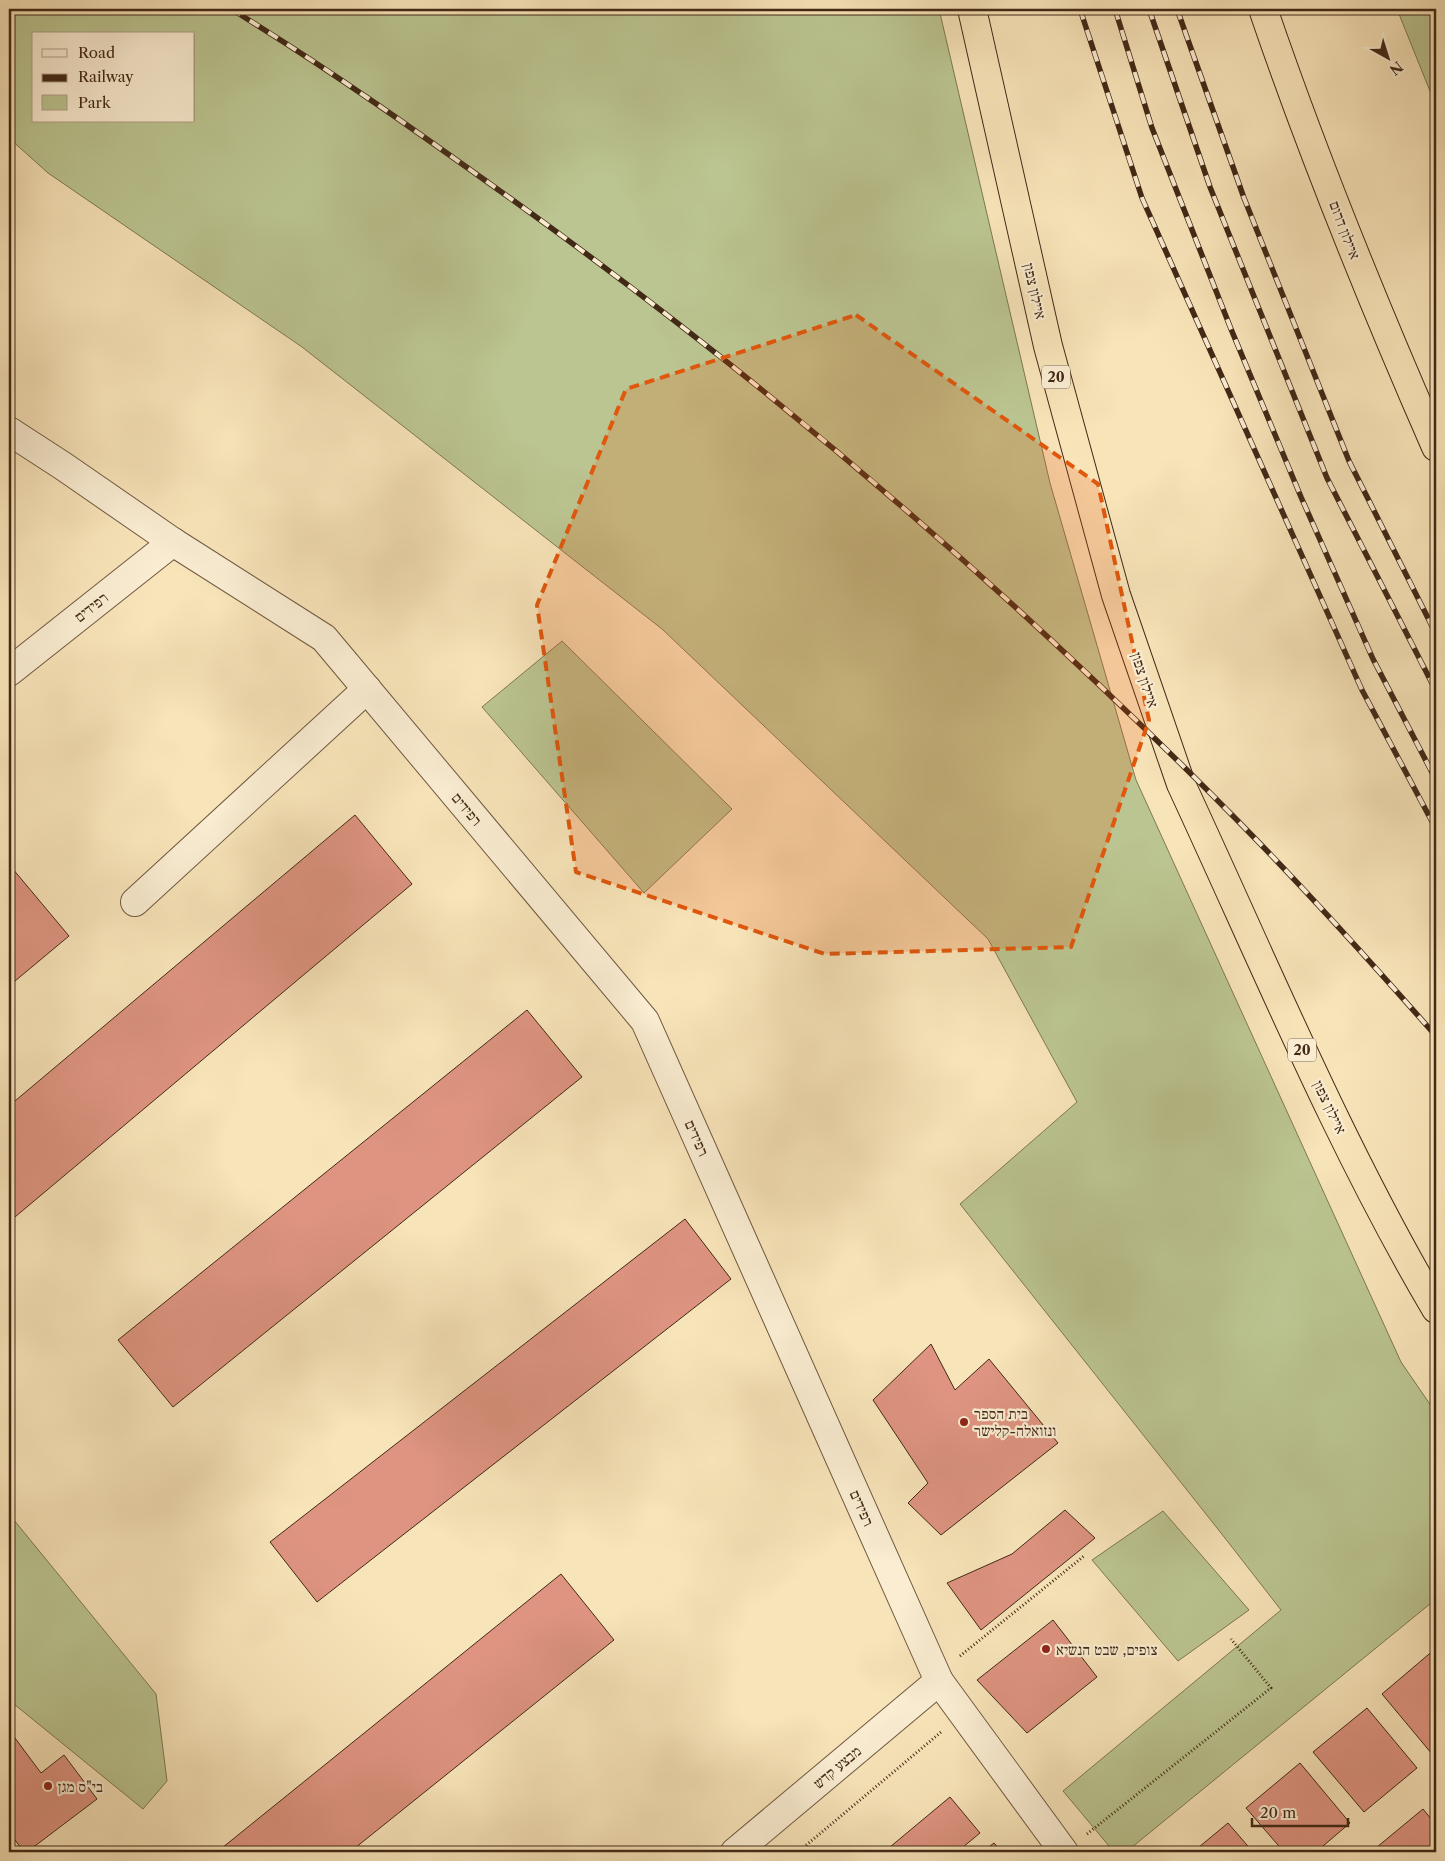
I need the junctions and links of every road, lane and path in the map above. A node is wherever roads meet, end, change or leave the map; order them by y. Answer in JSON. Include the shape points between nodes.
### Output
{"nodes":[{"id":1,"x":972,"y":9,"type":"edge"},
{"id":2,"x":1263,"y":9,"type":"edge"},
{"id":3,"x":9,"y":432,"type":"edge"},
{"id":4,"x":1436,"y":447,"type":"edge"},
{"id":5,"x":173,"y":542,"type":"junction"},
{"id":6,"x":9,"y":672,"type":"edge"},
{"id":7,"x":367,"y":689,"type":"junction"},
{"id":8,"x":135,"y":902,"type":"dead end"},
{"id":9,"x":1436,"y":1310,"type":"edge"},
{"id":10,"x":1084,"y":1556,"type":"dead end"},
{"id":11,"x":1231,"y":1639,"type":"dead end"},
{"id":12,"x":939,"y":1681,"type":"junction"},
{"id":13,"x":915,"y":1701,"type":"junction"},
{"id":14,"x":962,"y":1714,"type":"junction"},
{"id":15,"x":939,"y":1733,"type":"junction"},
{"id":16,"x":946,"y":1737,"type":"dead end"},
{"id":17,"x":735,"y":1852,"type":"edge"},
{"id":18,"x":798,"y":1852,"type":"edge"},
{"id":19,"x":1064,"y":1852,"type":"edge"}],
"edges":[{"from":1,"to":9,"type":"highway","name":"איילון צפון","number":"20","via":[[1048,346],[1116,595],[1181,784],[1322,1092],[1407,1260]]},
{"from":2,"to":4,"type":"highway","name":"איילון דרום","via":[[1359,266]]},
{"from":3,"to":5,"type":"street","name":"רפידים"},
{"from":5,"to":6,"type":"street","name":"רפידים"},
{"from":5,"to":7,"type":"street","name":"רפידים","via":[[324,638]]},
{"from":7,"to":8,"type":"street"},
{"from":7,"to":12,"type":"street","name":"רפידים","via":[[645,1021]]},
{"from":10,"to":12,"type":"path","via":[[957,1659]]},
{"from":11,"to":19,"type":"path","via":[[1271,1688]]},
{"from":12,"to":13,"type":"street","name":"מבצע קדש"},
{"from":12,"to":14,"type":"street","name":"רפידים"},
{"from":13,"to":15,"type":"path"},
{"from":13,"to":17,"type":"street","name":"מבצע קדש"},
{"from":14,"to":15,"type":"path"},
{"from":14,"to":19,"type":"street","name":"רפידים"},
{"from":15,"to":16,"type":"path"},
{"from":15,"to":18,"type":"path"}]}
